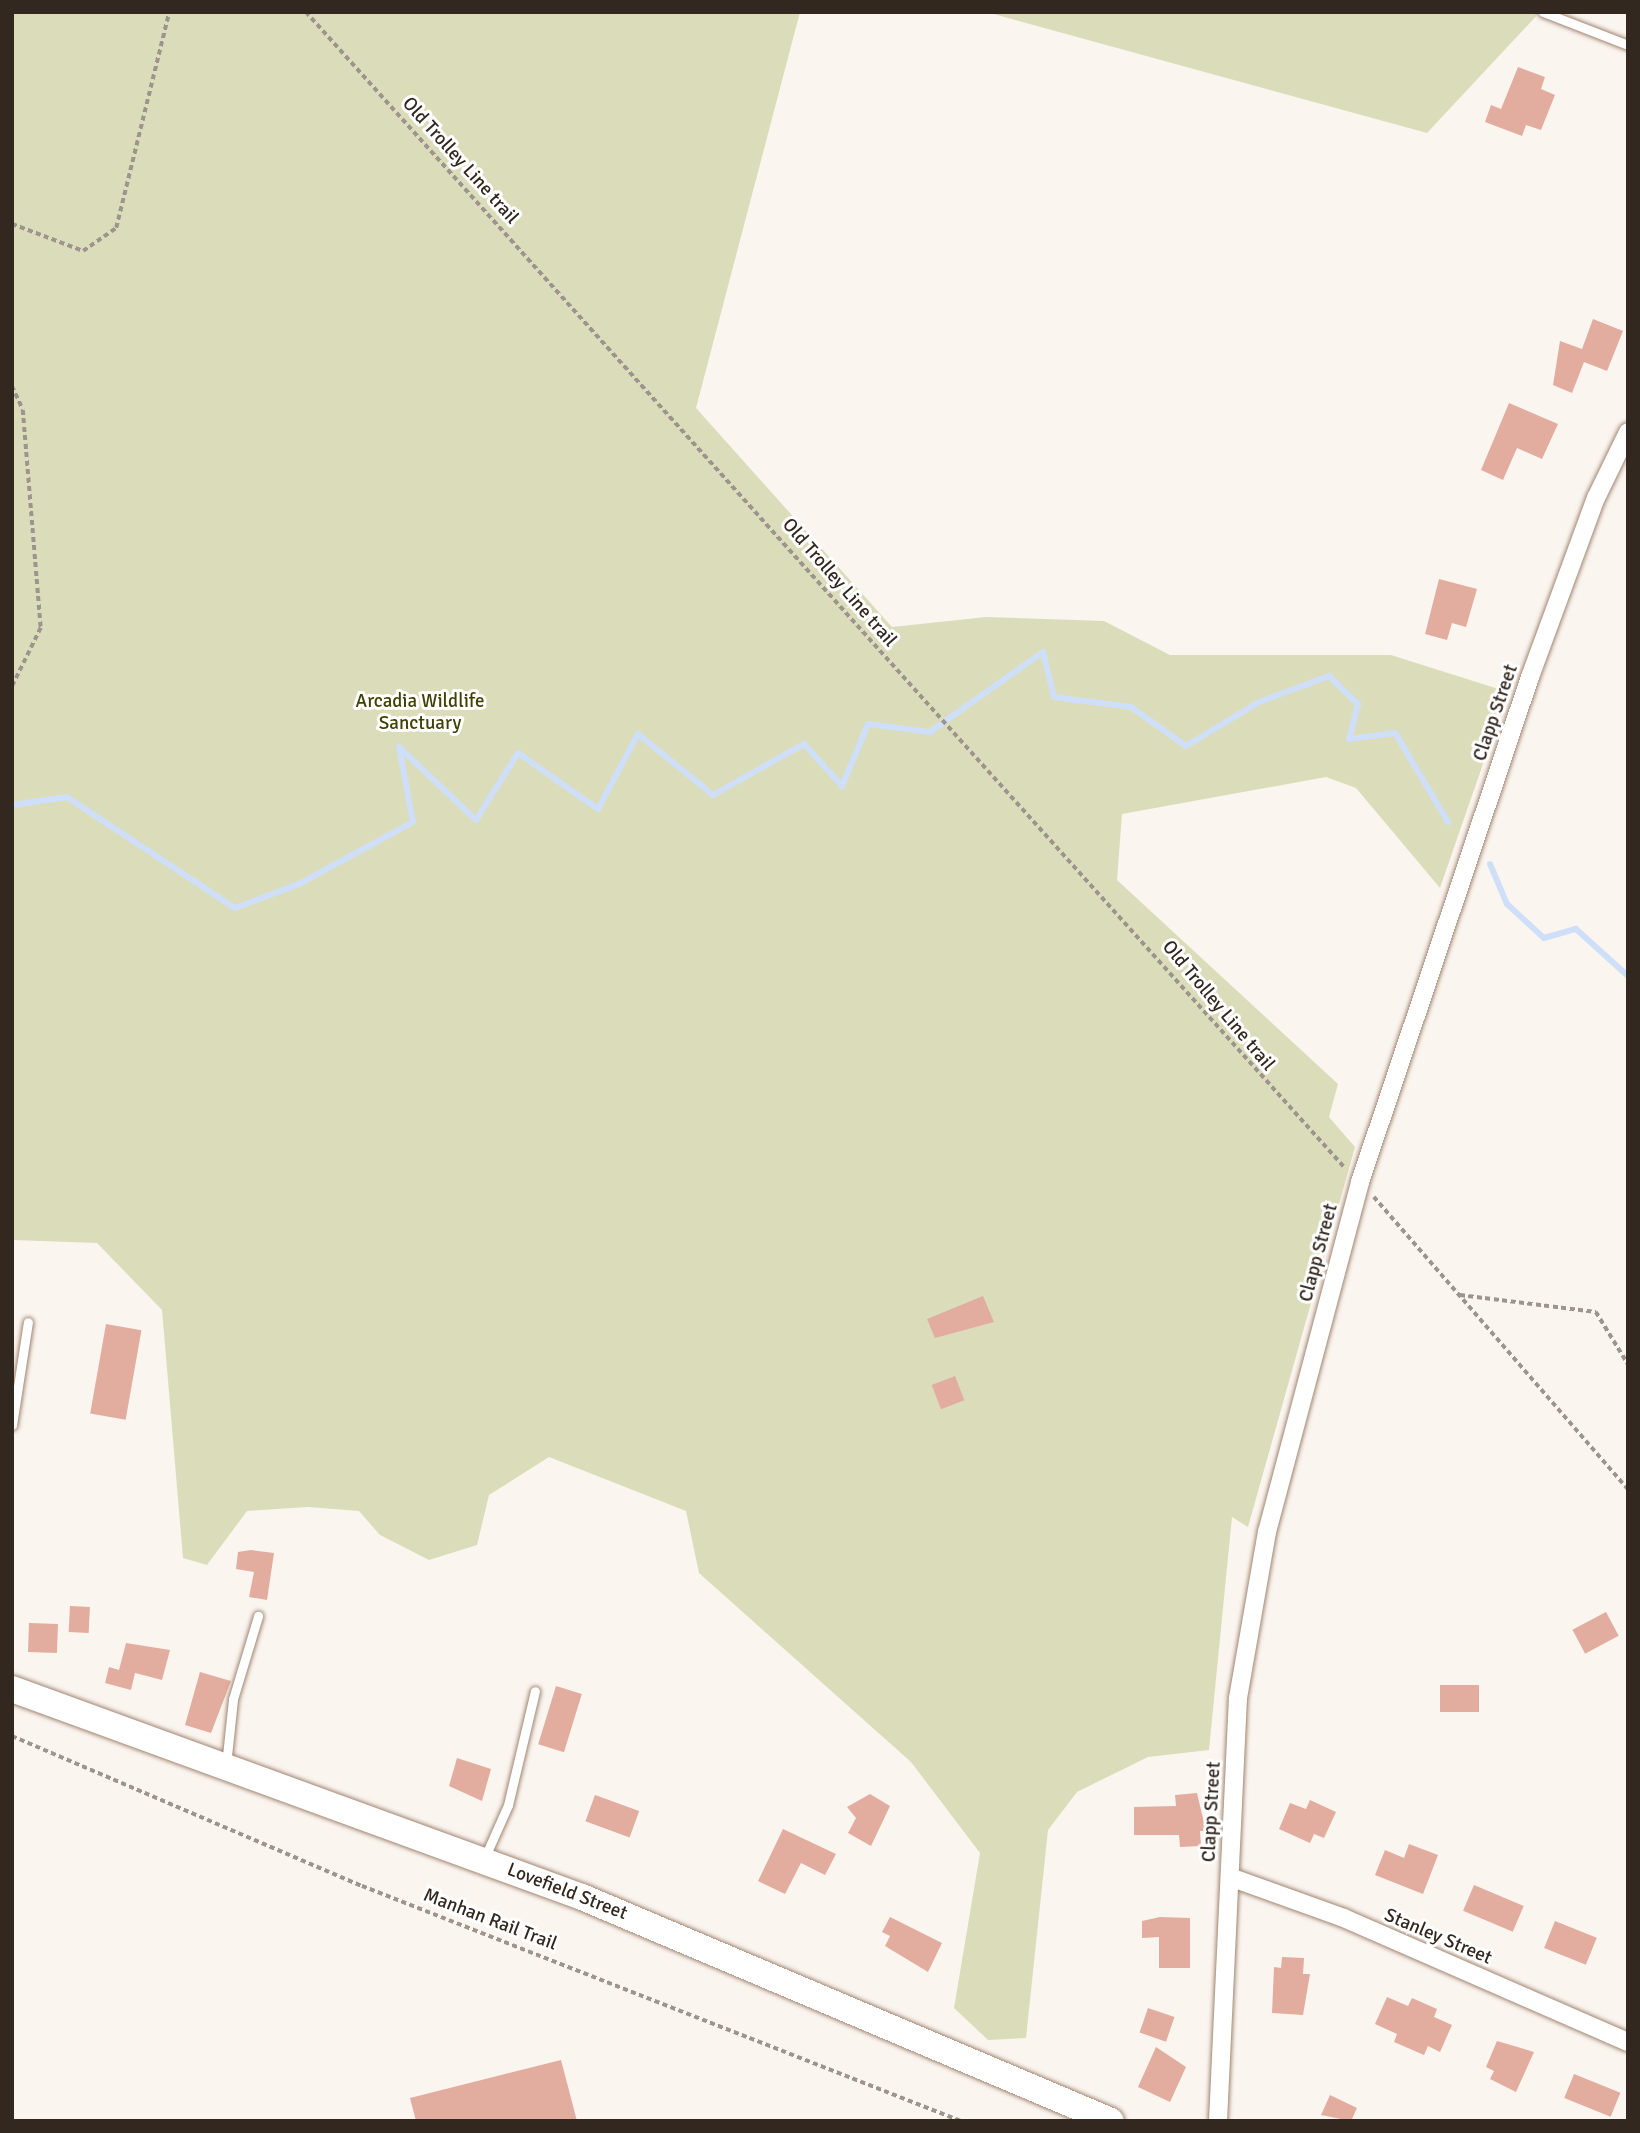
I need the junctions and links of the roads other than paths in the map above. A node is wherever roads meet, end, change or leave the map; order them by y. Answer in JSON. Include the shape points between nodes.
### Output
{"nodes":[{"id":1,"x":1543,"y":12,"type":"edge"},
{"id":2,"x":1628,"y":45,"type":"edge"},
{"id":3,"x":1628,"y":432,"type":"edge"},
{"id":4,"x":28,"y":1322,"type":"dead end"},
{"id":5,"x":12,"y":1425,"type":"edge"},
{"id":6,"x":258,"y":1616,"type":"dead end"},
{"id":7,"x":12,"y":1689,"type":"edge"},
{"id":8,"x":535,"y":1691,"type":"dead end"},
{"id":9,"x":225,"y":1767,"type":"junction"},
{"id":10,"x":484,"y":1861,"type":"junction"},
{"id":11,"x":1230,"y":1877,"type":"junction"},
{"id":12,"x":1628,"y":2042,"type":"edge"},
{"id":13,"x":1111,"y":2121,"type":"edge"},
{"id":14,"x":1218,"y":2121,"type":"edge"}],
"edges":[{"from":1,"to":2,"type":"lane"},
{"from":3,"to":11,"type":"street","name":"Clapp Street","via":[[1530,677],[1360,1182],[1247,1620]]},
{"from":4,"to":5,"type":"lane"},
{"from":6,"to":9,"type":"lane","via":[[233,1699]]},
{"from":7,"to":9,"type":"street","name":"Lovefield Street"},
{"from":8,"to":10,"type":"lane","via":[[508,1805]]},
{"from":9,"to":10,"type":"street","name":"Lovefield Street"},
{"from":10,"to":13,"type":"street","name":"Lovefield Street"},
{"from":11,"to":12,"type":"street","name":"Stanley Street","via":[[1344,1919]]},
{"from":11,"to":14,"type":"street","name":"Clapp Street"}]}
